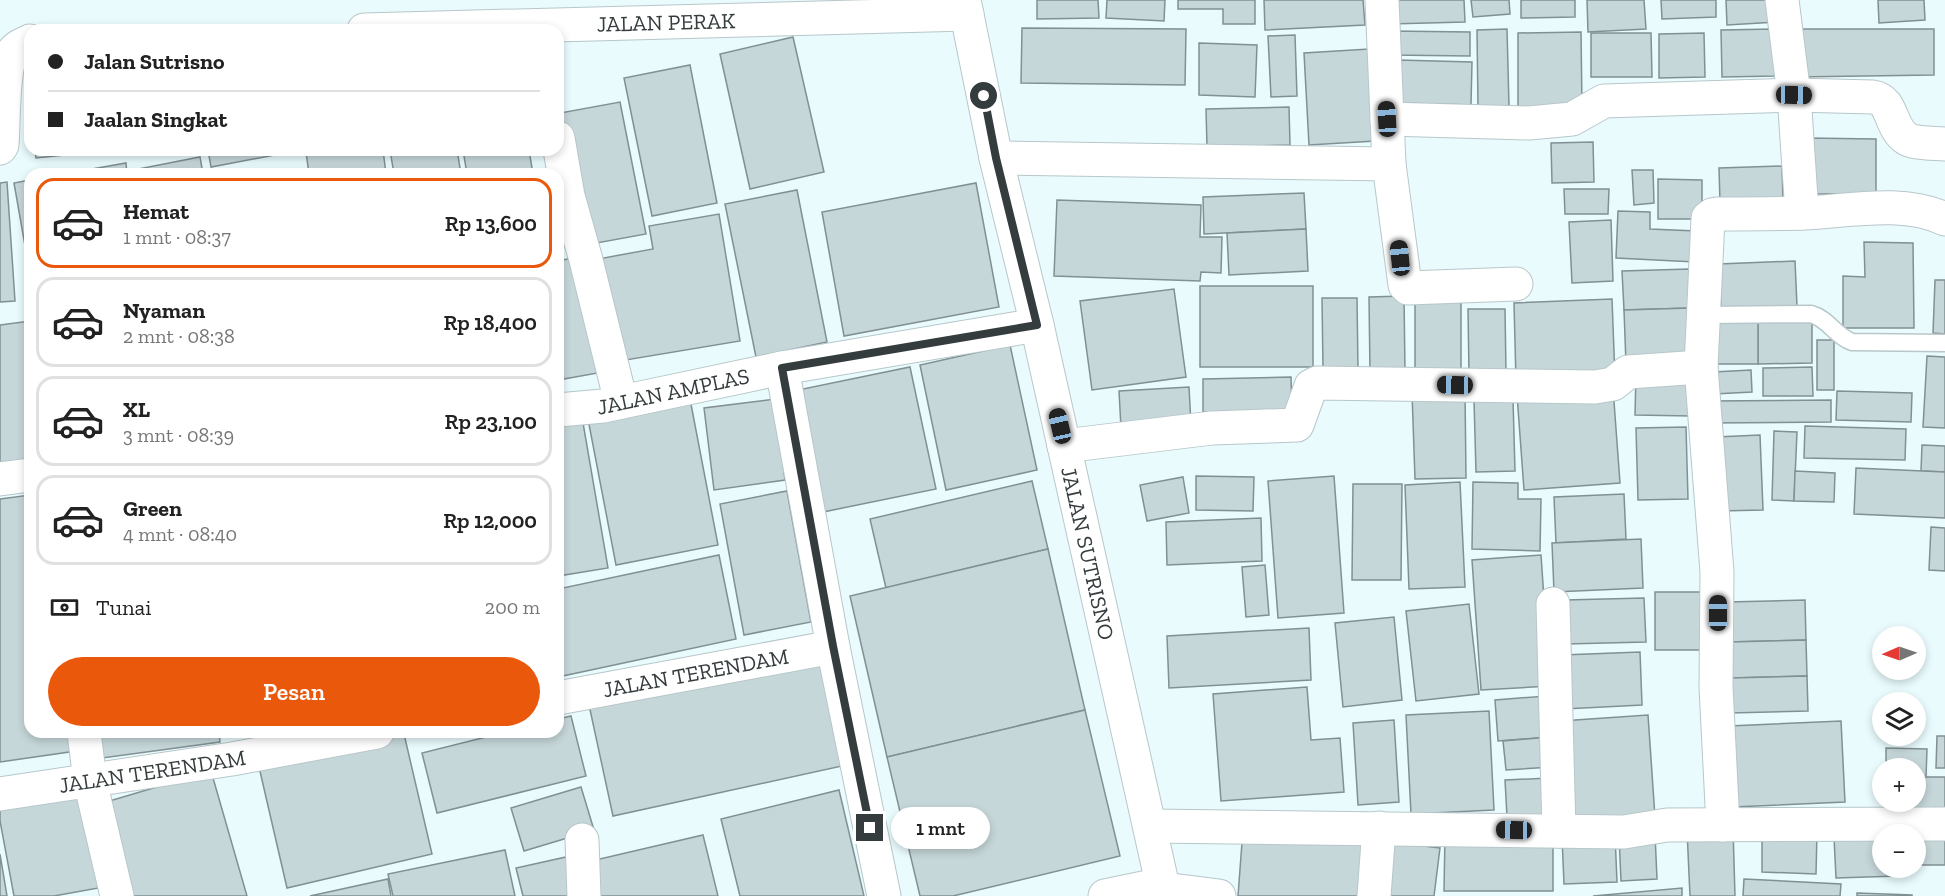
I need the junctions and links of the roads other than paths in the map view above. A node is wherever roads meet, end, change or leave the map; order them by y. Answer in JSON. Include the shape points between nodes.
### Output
{"nodes":[{"id":1,"x":1382,"y":0,"type":"edge"},
{"id":2,"x":1782,"y":0,"type":"edge"},
{"id":3,"x":966,"y":7,"type":"edge"},
{"id":4,"x":564,"y":27,"type":"edge"},
{"id":5,"x":24,"y":44,"type":"edge"},
{"id":6,"x":1794,"y":95,"type":"junction"},
{"id":7,"x":1387,"y":119,"type":"junction"},
{"id":8,"x":1945,"y":144,"type":"edge"},
{"id":9,"x":0,"y":148,"type":"edge"},
{"id":10,"x":996,"y":158,"type":"junction"},
{"id":11,"x":1389,"y":164,"type":"junction"},
{"id":12,"x":564,"y":173,"type":"edge"},
{"id":13,"x":1802,"y":213,"type":"junction"},
{"id":14,"x":1945,"y":219,"type":"edge"},
{"id":15,"x":1516,"y":284,"type":"dead end"},
{"id":16,"x":1703,"y":315,"type":"junction"},
{"id":17,"x":1037,"y":325,"type":"junction"},
{"id":18,"x":1945,"y":343,"type":"edge"},
{"id":19,"x":1701,"y":367,"type":"junction"},
{"id":20,"x":782,"y":368,"type":"junction"},
{"id":21,"x":621,"y":402,"type":"junction"},
{"id":22,"x":564,"y":409,"type":"edge"},
{"id":23,"x":1064,"y":446,"type":"junction"},
{"id":24,"x":24,"y":476,"type":"edge"},
{"id":25,"x":0,"y":479,"type":"edge"},
{"id":26,"x":1553,"y":604,"type":"dead end"},
{"id":27,"x":833,"y":646,"type":"junction"},
{"id":28,"x":564,"y":697,"type":"edge"},
{"id":29,"x":85,"y":738,"type":"edge"},
{"id":30,"x":345,"y":738,"type":"edge"},
{"id":31,"x":90,"y":781,"type":"junction"},
{"id":32,"x":0,"y":794,"type":"edge"},
{"id":33,"x":1945,"y":824,"type":"edge"},
{"id":34,"x":1723,"y":825,"type":"junction"},
{"id":35,"x":1150,"y":826,"type":"junction"},
{"id":36,"x":1379,"y":828,"type":"junction"},
{"id":37,"x":1559,"y":831,"type":"junction"},
{"id":38,"x":582,"y":840,"type":"dead end"},
{"id":39,"x":1164,"y":890,"type":"edge"},
{"id":40,"x":117,"y":896,"type":"edge"},
{"id":41,"x":584,"y":896,"type":"edge"},
{"id":42,"x":884,"y":896,"type":"edge"},
{"id":43,"x":1105,"y":896,"type":"edge"},
{"id":44,"x":1219,"y":896,"type":"edge"},
{"id":45,"x":1374,"y":896,"type":"edge"}],
"edges":[{"from":1,"to":7,"type":"street"},
{"from":2,"to":6,"type":"street"},
{"from":3,"to":4,"type":"street","name":"JALAN PERAK"},
{"from":3,"to":10,"type":"street","name":"JALAN SUTRISNO"},
{"from":5,"to":9,"type":"street","via":[[11,56],[7,71]]},
{"from":6,"to":7,"type":"street","via":[[1604,101],[1572,119],[1529,123]]},
{"from":6,"to":8,"type":"street","via":[[1880,98],[1899,133],[1910,141]]},
{"from":6,"to":13,"type":"street"},
{"from":7,"to":11,"type":"street"},
{"from":10,"to":11,"type":"street"},
{"from":10,"to":17,"type":"street","name":"JALAN SUTRISNO"},
{"from":11,"to":15,"type":"street","via":[[1408,288]]},
{"from":12,"to":21,"type":"street"},
{"from":13,"to":14,"type":"street","via":[[1895,208]]},
{"from":13,"to":16,"type":"street","via":[[1717,214],[1708,218]]},
{"from":16,"to":18,"type":"lane","via":[[1811,314],[1852,342]]},
{"from":16,"to":19,"type":"street"},
{"from":17,"to":20,"type":"street","name":"JALAN AMPLAS"},
{"from":17,"to":23,"type":"street","name":"JALAN SUTRISNO"},
{"from":19,"to":23,"type":"street","via":[[1628,372],[1613,384],[1594,387],[1317,383],[1311,386],[1297,425],[1212,428]]},
{"from":19,"to":34,"type":"street","via":[[1718,572],[1716,687]]},
{"from":20,"to":21,"type":"street","name":"JALAN AMPLAS"},
{"from":20,"to":27,"type":"street"},
{"from":21,"to":22,"type":"street","name":"JALAN AMPLAS"},
{"from":23,"to":35,"type":"street","name":"JALAN SUTRISNO"},
{"from":24,"to":25,"type":"street"},
{"from":26,"to":37,"type":"street"},
{"from":27,"to":28,"type":"street","name":"JALAN TERENDAM"},
{"from":27,"to":42,"type":"street"},
{"from":29,"to":31,"type":"street"},
{"from":30,"to":31,"type":"street","name":"JALAN TERENDAM"},
{"from":31,"to":32,"type":"street","name":"JALAN TERENDAM"},
{"from":31,"to":40,"type":"street"},
{"from":33,"to":34,"type":"street"},
{"from":34,"to":37,"type":"street","via":[[1667,825],[1624,832]]},
{"from":35,"to":36,"type":"street"},
{"from":35,"to":39,"type":"street","name":"JALAN SUTRISNO"},
{"from":36,"to":37,"type":"street"},
{"from":36,"to":45,"type":"street"},
{"from":38,"to":41,"type":"street"},
{"from":39,"to":43,"type":"street"},
{"from":39,"to":44,"type":"street"}]}
